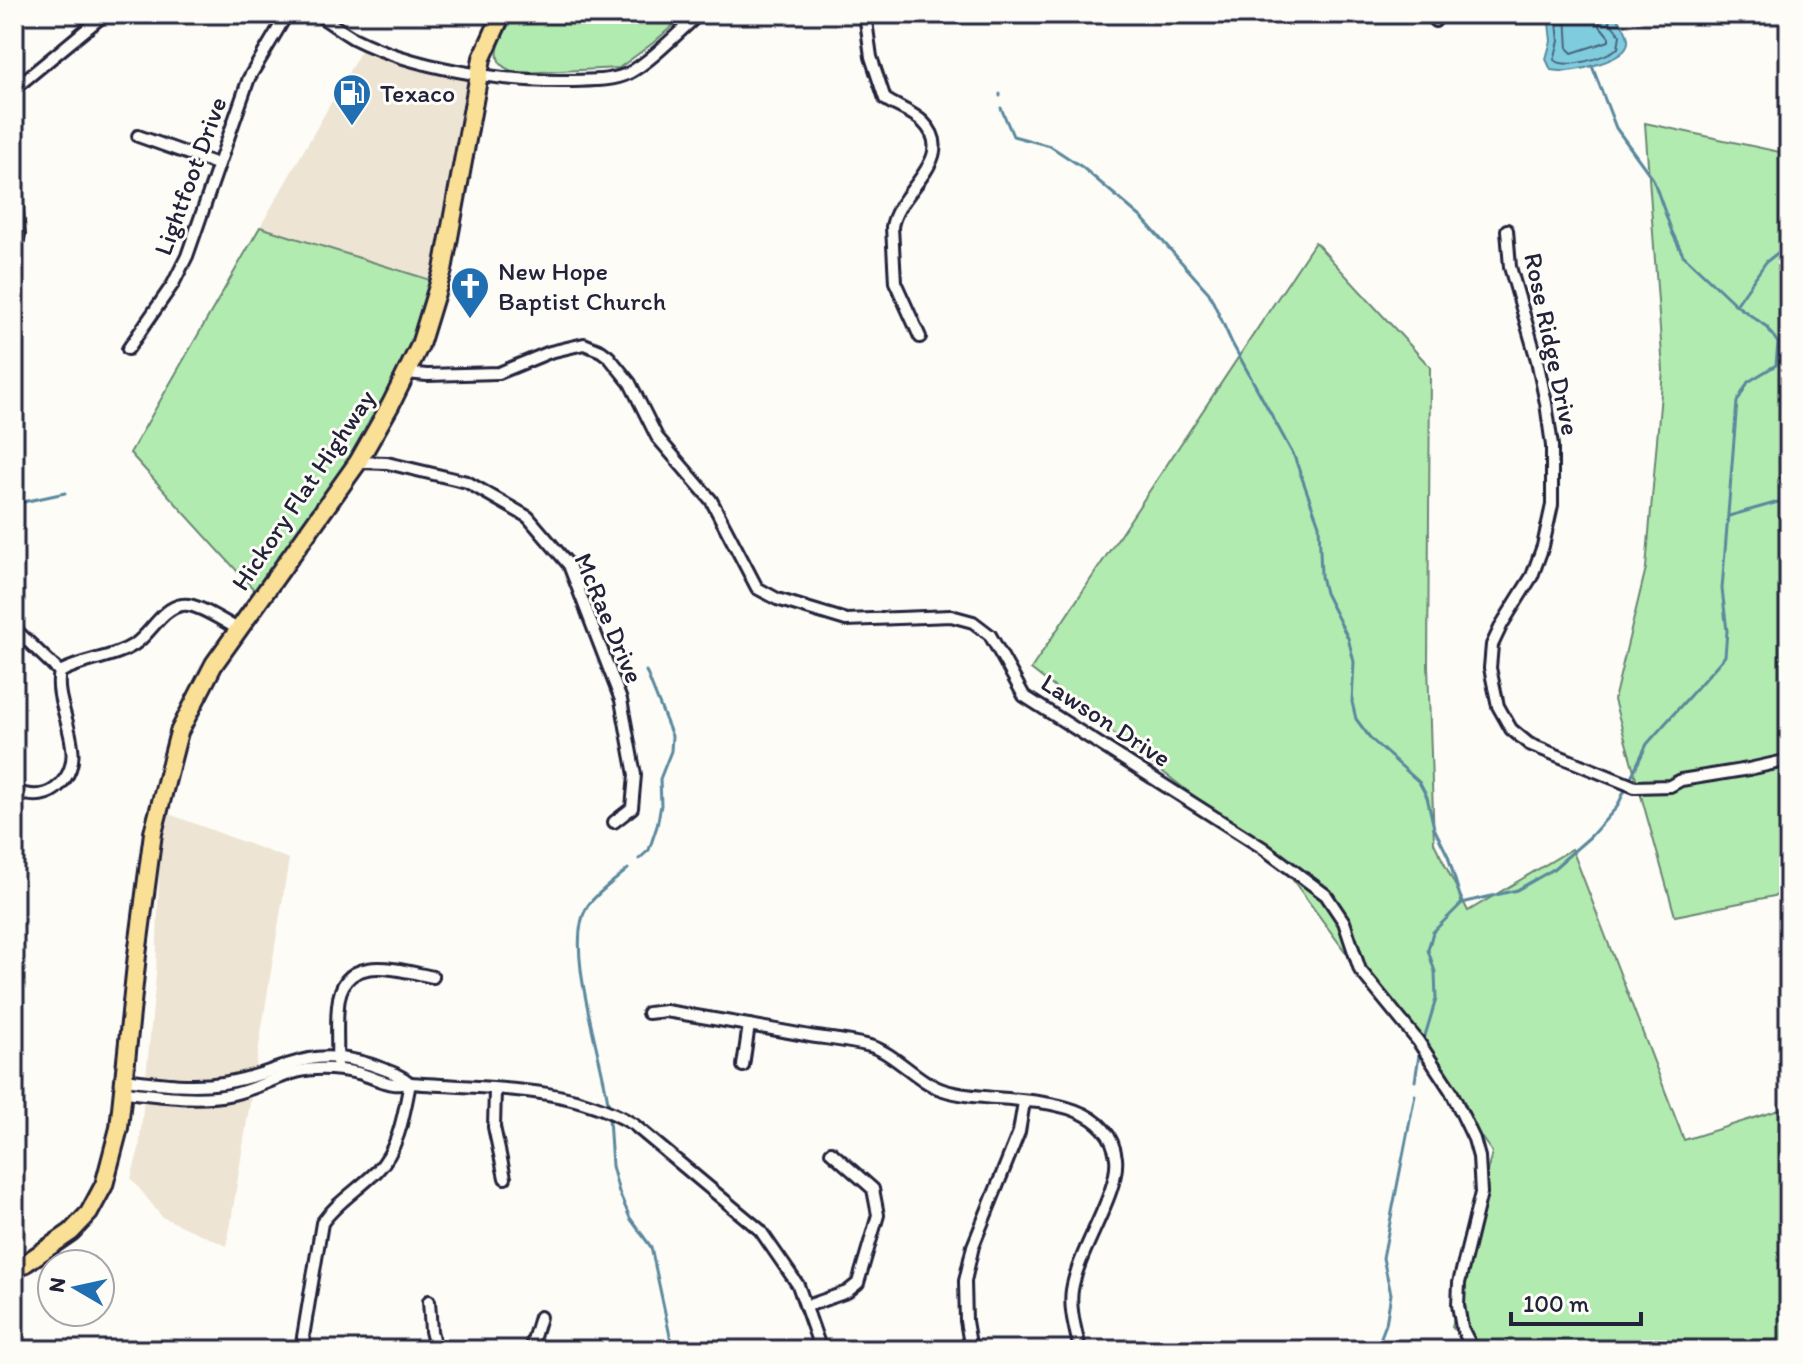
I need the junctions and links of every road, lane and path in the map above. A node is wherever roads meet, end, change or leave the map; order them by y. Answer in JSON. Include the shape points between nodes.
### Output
{"nodes":[{"id":1,"x":105,"y":14,"type":"edge"},
{"id":2,"x":287,"y":14,"type":"edge"},
{"id":3,"x":317,"y":14,"type":"edge"},
{"id":4,"x":502,"y":14,"type":"edge"},
{"id":5,"x":699,"y":14,"type":"edge"},
{"id":6,"x":865,"y":14,"type":"edge"},
{"id":7,"x":478,"y":75,"type":"junction"},
{"id":8,"x":14,"y":89,"type":"edge"},
{"id":9,"x":138,"y":136,"type":"dead end"},
{"id":10,"x":217,"y":164,"type":"junction"},
{"id":11,"x":14,"y":177,"type":"edge"},
{"id":12,"x":1507,"y":230,"type":"dead end"},
{"id":13,"x":14,"y":259,"type":"edge"},
{"id":14,"x":920,"y":337,"type":"dead end"},
{"id":15,"x":128,"y":349,"type":"dead end"},
{"id":16,"x":407,"y":373,"type":"junction"},
{"id":17,"x":358,"y":462,"type":"junction"},
{"id":18,"x":14,"y":628,"type":"edge"},
{"id":19,"x":238,"y":629,"type":"junction"},
{"id":20,"x":60,"y":672,"type":"junction"},
{"id":21,"x":1789,"y":760,"type":"edge"},
{"id":22,"x":14,"y":791,"type":"edge"},
{"id":23,"x":614,"y":822,"type":"dead end"},
{"id":24,"x":433,"y":977,"type":"dead end"},
{"id":25,"x":648,"y":1013,"type":"dead end"},
{"id":26,"x":749,"y":1025,"type":"junction"},
{"id":27,"x":337,"y":1057,"type":"junction"},
{"id":28,"x":743,"y":1066,"type":"dead end"},
{"id":29,"x":336,"y":1069,"type":"junction"},
{"id":30,"x":410,"y":1083,"type":"junction"},
{"id":31,"x":129,"y":1086,"type":"junction"},
{"id":32,"x":495,"y":1090,"type":"junction"},
{"id":33,"x":1024,"y":1102,"type":"junction"},
{"id":34,"x":831,"y":1152,"type":"dead end"},
{"id":35,"x":505,"y":1178,"type":"dead end"},
{"id":36,"x":14,"y":1274,"type":"edge"},
{"id":37,"x":429,"y":1301,"type":"dead end"},
{"id":38,"x":807,"y":1306,"type":"junction"},
{"id":39,"x":540,"y":1317,"type":"dead end"},
{"id":40,"x":435,"y":1347,"type":"junction"},
{"id":41,"x":307,"y":1350,"type":"edge"},
{"id":42,"x":421,"y":1350,"type":"edge"},
{"id":43,"x":456,"y":1350,"type":"edge"},
{"id":44,"x":530,"y":1350,"type":"edge"},
{"id":45,"x":821,"y":1350,"type":"edge"},
{"id":46,"x":971,"y":1350,"type":"edge"},
{"id":47,"x":1080,"y":1350,"type":"edge"},
{"id":48,"x":1473,"y":1350,"type":"edge"}],
"edges":[{"from":1,"to":8,"type":"street"},
{"from":2,"to":10,"type":"street","name":"Lightfoot Drive","via":[[249,78]]},
{"from":3,"to":7,"type":"street","via":[[381,50]]},
{"from":4,"to":7,"type":"main road","name":"Hickory Flat Highway"},
{"from":5,"to":7,"type":"street","via":[[631,72],[618,77],[531,81]]},
{"from":6,"to":14,"type":"street","via":[[871,57],[885,99],[922,120],[935,144],[931,165],[906,196],[892,227],[895,282]]},
{"from":7,"to":16,"type":"main road","name":"Hickory Flat Highway","via":[[436,301]]},
{"from":9,"to":10,"type":"street"},
{"from":10,"to":15,"type":"street","name":"Lightfoot Drive","via":[[187,256]]},
{"from":11,"to":13,"type":"street","via":[[19,234]]},
{"from":12,"to":21,"type":"street","name":"Rose Ridge Drive","via":[[1510,267],[1546,403],[1552,505],[1532,576],[1492,645],[1490,668],[1498,706],[1511,729],[1529,744],[1635,787],[1670,786]]},
{"from":16,"to":17,"type":"main road","name":"Hickory Flat Highway"},
{"from":16,"to":48,"type":"street","name":"Lawson Drive","via":[[499,373],[584,344],[601,351],[630,383],[657,437],[711,500],[757,588],[846,620],[951,616],[973,622],[990,635],[1024,696],[1263,848],[1326,895],[1344,922],[1360,970],[1418,1041],[1474,1139],[1481,1193],[1458,1305]]},
{"from":17,"to":19,"type":"main road","name":"Hickory Flat Highway"},
{"from":17,"to":23,"type":"street","name":"McRae Drive","via":[[387,463],[467,482],[528,517],[569,565],[621,700],[635,775],[632,808]]},
{"from":18,"to":20,"type":"street"},
{"from":19,"to":20,"type":"street","via":[[195,605],[182,604],[124,650]]},
{"from":19,"to":31,"type":"main road","name":"Hickory Flat Highway","via":[[201,685],[179,732],[156,819]]},
{"from":20,"to":22,"type":"street","via":[[57,684],[71,739],[68,777],[40,795]]},
{"from":24,"to":27,"type":"street","via":[[381,966],[348,979],[338,1004]]},
{"from":25,"to":26,"type":"street","via":[[666,1011]]},
{"from":26,"to":28,"type":"street"},
{"from":26,"to":33,"type":"street","via":[[873,1046],[945,1091]]},
{"from":27,"to":29,"type":"street"},
{"from":27,"to":30,"type":"street","via":[[400,1075]]},
{"from":27,"to":31,"type":"street","via":[[303,1058],[209,1085]]},
{"from":29,"to":30,"type":"street","via":[[396,1087]]},
{"from":29,"to":31,"type":"street","via":[[309,1069],[226,1095],[186,1097]]},
{"from":30,"to":32,"type":"street"},
{"from":30,"to":41,"type":"street","via":[[388,1156],[322,1223],[303,1337]]},
{"from":31,"to":36,"type":"main road","name":"Hickory Flat Highway","via":[[113,1159],[94,1205],[60,1241]]},
{"from":32,"to":35,"type":"street","via":[[494,1127]]},
{"from":32,"to":38,"type":"street","via":[[563,1096],[633,1124],[760,1230]]},
{"from":33,"to":46,"type":"street","via":[[965,1281]]},
{"from":33,"to":47,"type":"street","via":[[1078,1110],[1094,1118],[1116,1155],[1116,1175],[1072,1292]]},
{"from":34,"to":38,"type":"street","via":[[873,1189],[878,1215],[858,1283]]},
{"from":37,"to":40,"type":"street"},
{"from":38,"to":45,"type":"street"},
{"from":39,"to":44,"type":"street"},
{"from":40,"to":42,"type":"street"},
{"from":40,"to":43,"type":"street"}]}
